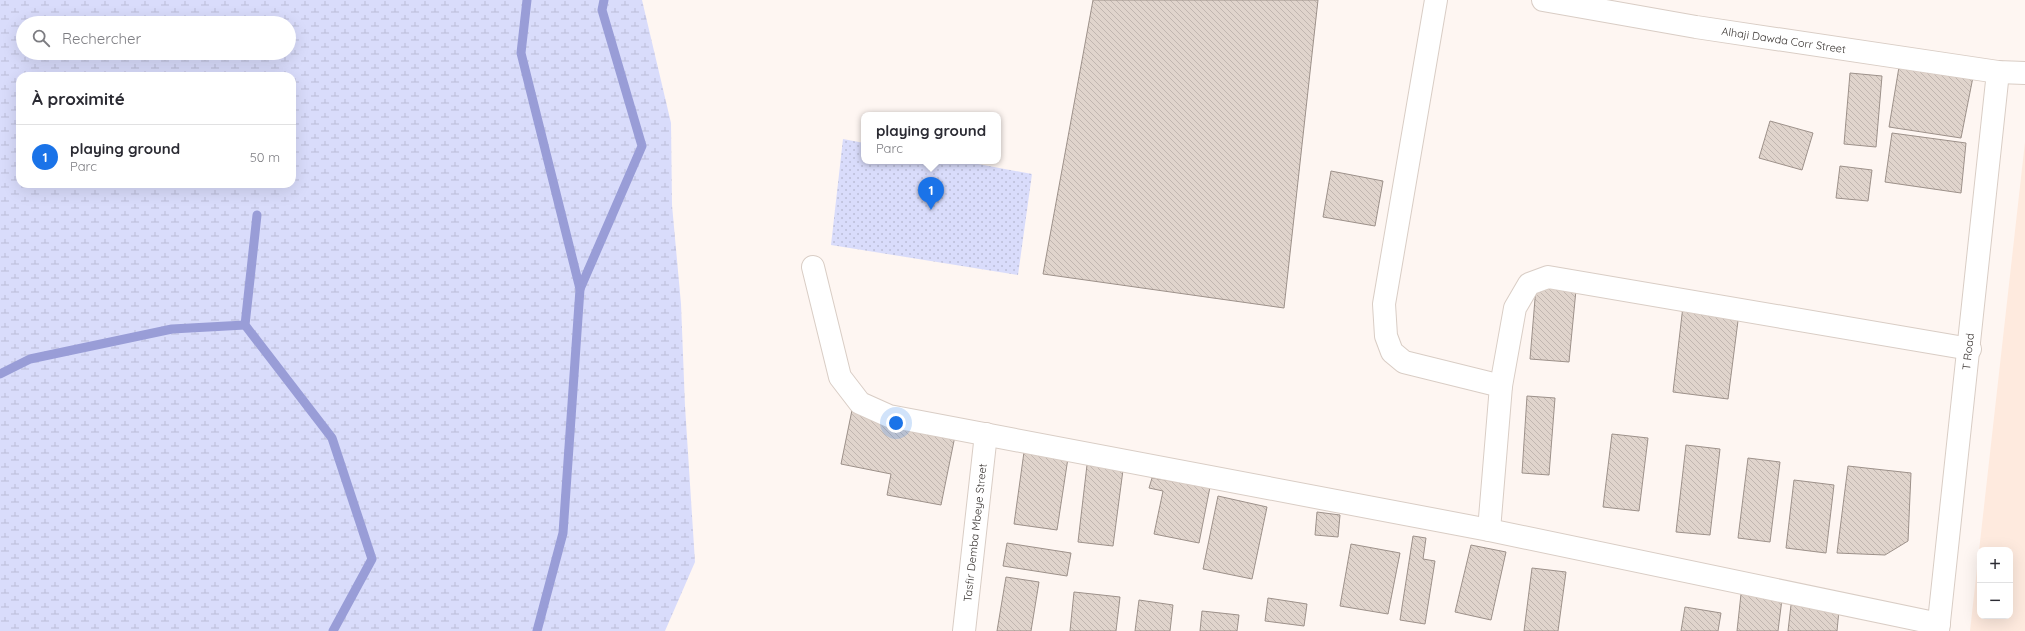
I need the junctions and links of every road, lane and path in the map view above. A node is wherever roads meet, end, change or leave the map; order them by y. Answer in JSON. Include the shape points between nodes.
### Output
{"nodes":[{"id":1,"x":1436,"y":0,"type":"edge"},
{"id":2,"x":1543,"y":0,"type":"edge"},
{"id":3,"x":1998,"y":72,"type":"junction"},
{"id":4,"x":2025,"y":73,"type":"edge"},
{"id":5,"x":813,"y":267,"type":"dead end"},
{"id":6,"x":1970,"y":349,"type":"junction"},
{"id":7,"x":1501,"y":386,"type":"junction"},
{"id":8,"x":986,"y":434,"type":"junction"},
{"id":9,"x":1489,"y":530,"type":"junction"},
{"id":10,"x":1938,"y":628,"type":"edge"},
{"id":11,"x":964,"y":631,"type":"edge"}],
"edges":[{"from":1,"to":7,"type":"street","via":[[1384,304],[1386,336],[1392,352],[1404,362]]},
{"from":2,"to":3,"type":"street","name":"Alhaji Dawda Corr Street","via":[[1696,27]]},
{"from":3,"to":4,"type":"street","name":"Alhaji Dawda Corr Street"},
{"from":3,"to":6,"type":"street","name":"T Road"},
{"from":5,"to":8,"type":"street","via":[[840,377],[860,403],[889,416]]},
{"from":6,"to":7,"type":"street","via":[[1548,277],[1529,284],[1515,308]]},
{"from":6,"to":10,"type":"street","name":"T Road"},
{"from":7,"to":9,"type":"street"},
{"from":8,"to":9,"type":"street"},
{"from":8,"to":11,"type":"street","name":"Tasfir Demba Mbeye Street"},
{"from":9,"to":10,"type":"street"}]}
